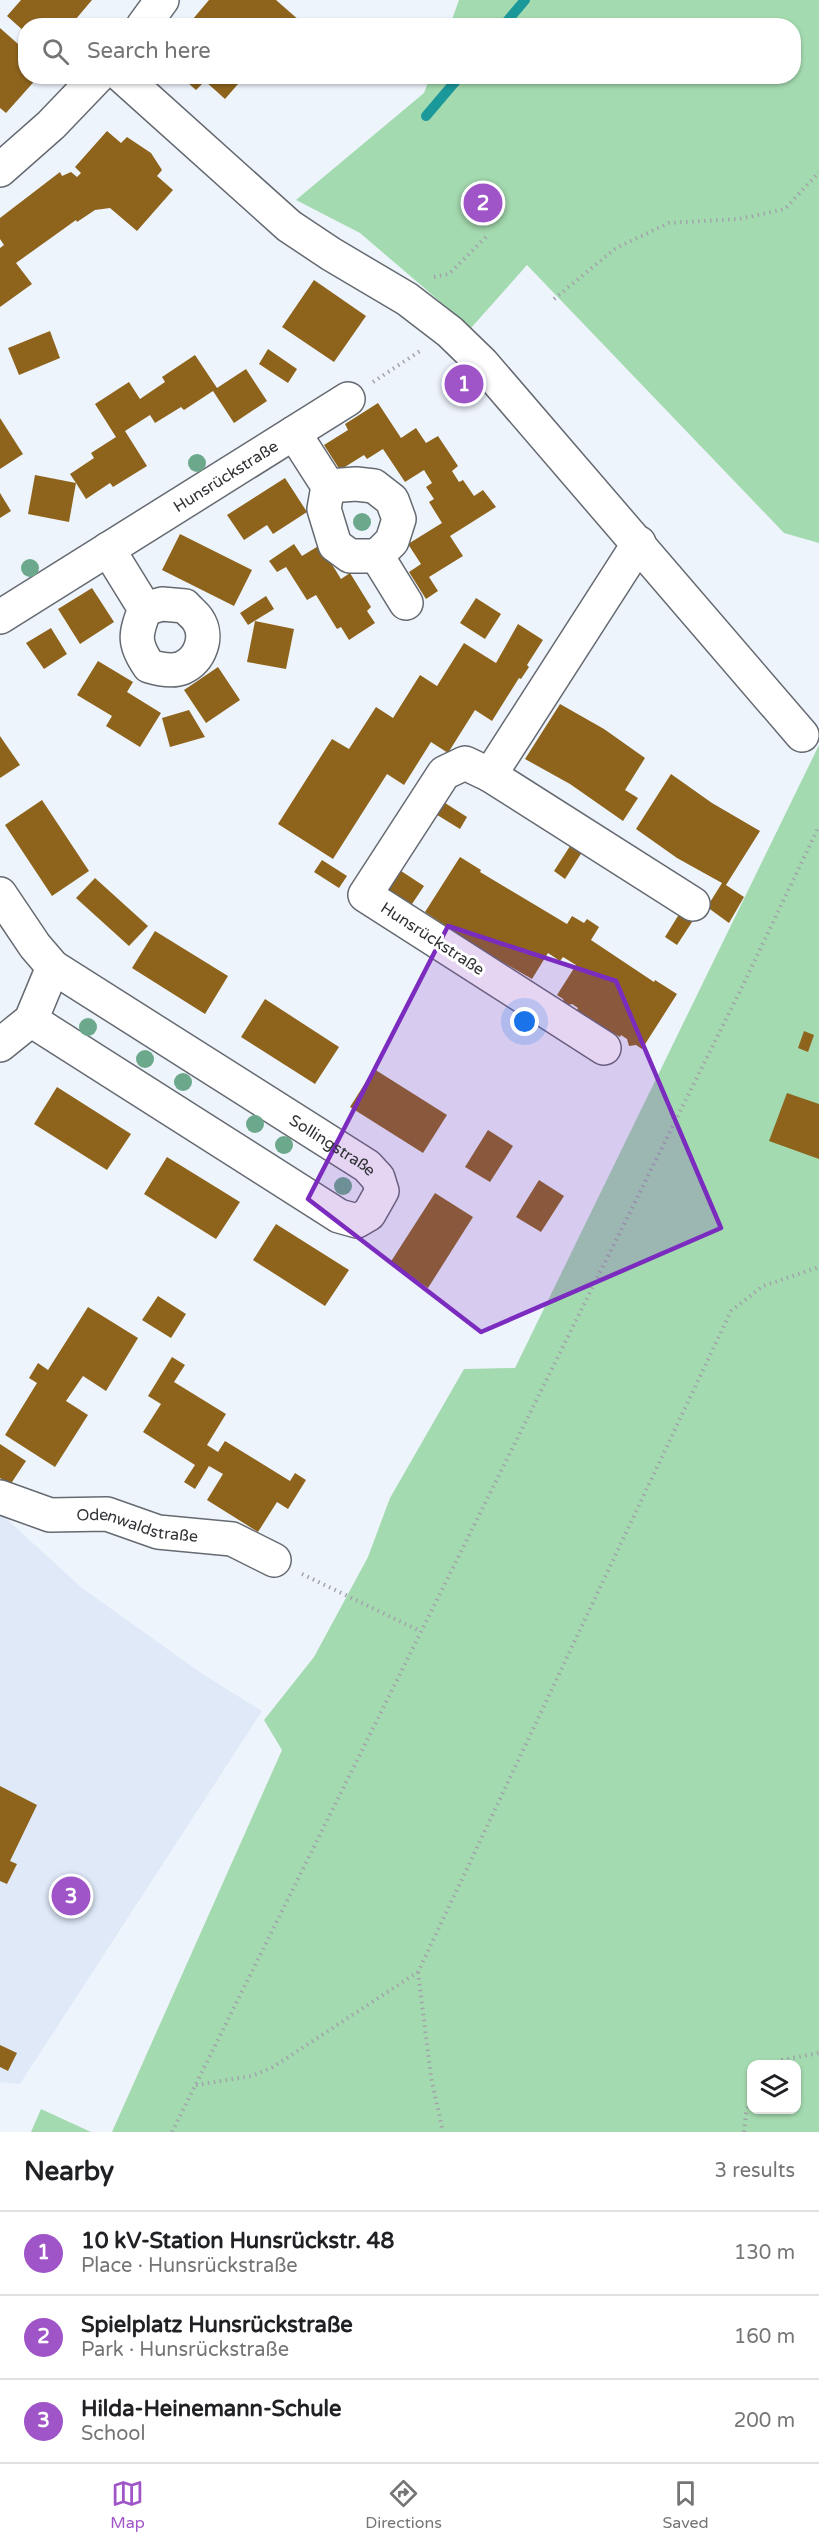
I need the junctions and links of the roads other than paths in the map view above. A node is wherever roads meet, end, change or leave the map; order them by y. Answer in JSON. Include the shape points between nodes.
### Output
{"nodes":[{"id":1,"x":162,"y":0,"type":"edge"},
{"id":2,"x":149,"y":18,"type":"edge"},
{"id":3,"x":90,"y":84,"type":"edge"},
{"id":4,"x":131,"y":84,"type":"edge"},
{"id":5,"x":0,"y":170,"type":"edge"},
{"id":6,"x":348,"y":399,"type":"road end"},
{"id":7,"x":294,"y":433,"type":"junction"},
{"id":8,"x":328,"y":486,"type":"junction"},
{"id":9,"x":639,"y":543,"type":"junction"},
{"id":10,"x":108,"y":549,"type":"junction"},
{"id":11,"x":376,"y":556,"type":"junction"},
{"id":12,"x":406,"y":603,"type":"dead end"},
{"id":13,"x":146,"y":609,"type":"dead end"},
{"id":14,"x":0,"y":617,"type":"edge"},
{"id":15,"x":802,"y":735,"type":"dead end"},
{"id":16,"x":490,"y":775,"type":"junction"},
{"id":17,"x":0,"y":894,"type":"edge"},
{"id":18,"x":693,"y":904,"type":"dead end"},
{"id":19,"x":53,"y":967,"type":"junction"},
{"id":20,"x":31,"y":1020,"type":"junction"},
{"id":21,"x":0,"y":1045,"type":"edge"},
{"id":22,"x":604,"y":1048,"type":"dead end"},
{"id":23,"x":0,"y":1497,"type":"edge"},
{"id":24,"x":274,"y":1560,"type":"road end"}],
"edges":[{"from":1,"to":2,"type":"street"},
{"from":3,"to":5,"type":"street"},
{"from":4,"to":9,"type":"street","via":[[289,226],[407,299],[450,332],[482,363]]},
{"from":6,"to":7,"type":"street","name":"Hunsrückstraße"},
{"from":7,"to":8,"type":"street"},
{"from":7,"to":10,"type":"street","name":"Hunsrückstraße"},
{"from":8,"to":11,"type":"street","via":[[324,509],[335,545],[350,555]]},
{"from":8,"to":11,"type":"street","via":[[374,486],[392,500],[399,519],[392,541]]},
{"from":9,"to":15,"type":"street"},
{"from":9,"to":16,"type":"street"},
{"from":10,"to":13,"type":"street"},
{"from":10,"to":14,"type":"street","name":"Hunsrückstraße"},
{"from":11,"to":12,"type":"street"},
{"from":16,"to":18,"type":"street","name":"Hunsrückstraße"},
{"from":16,"to":22,"type":"street","name":"Hunsrückstraße","via":[[465,763],[444,773],[365,895]]},
{"from":17,"to":19,"type":"street","name":"Sollingstraße"},
{"from":19,"to":20,"type":"street"},
{"from":19,"to":20,"type":"street","name":"Sollingstraße","via":[[366,1166],[378,1178],[382,1191],[369,1214],[357,1221],[339,1216]]},
{"from":20,"to":21,"type":"street"},
{"from":23,"to":24,"type":"street","name":"Odenwaldstraße","via":[[50,1515],[106,1514],[158,1532],[232,1539]]}]}
